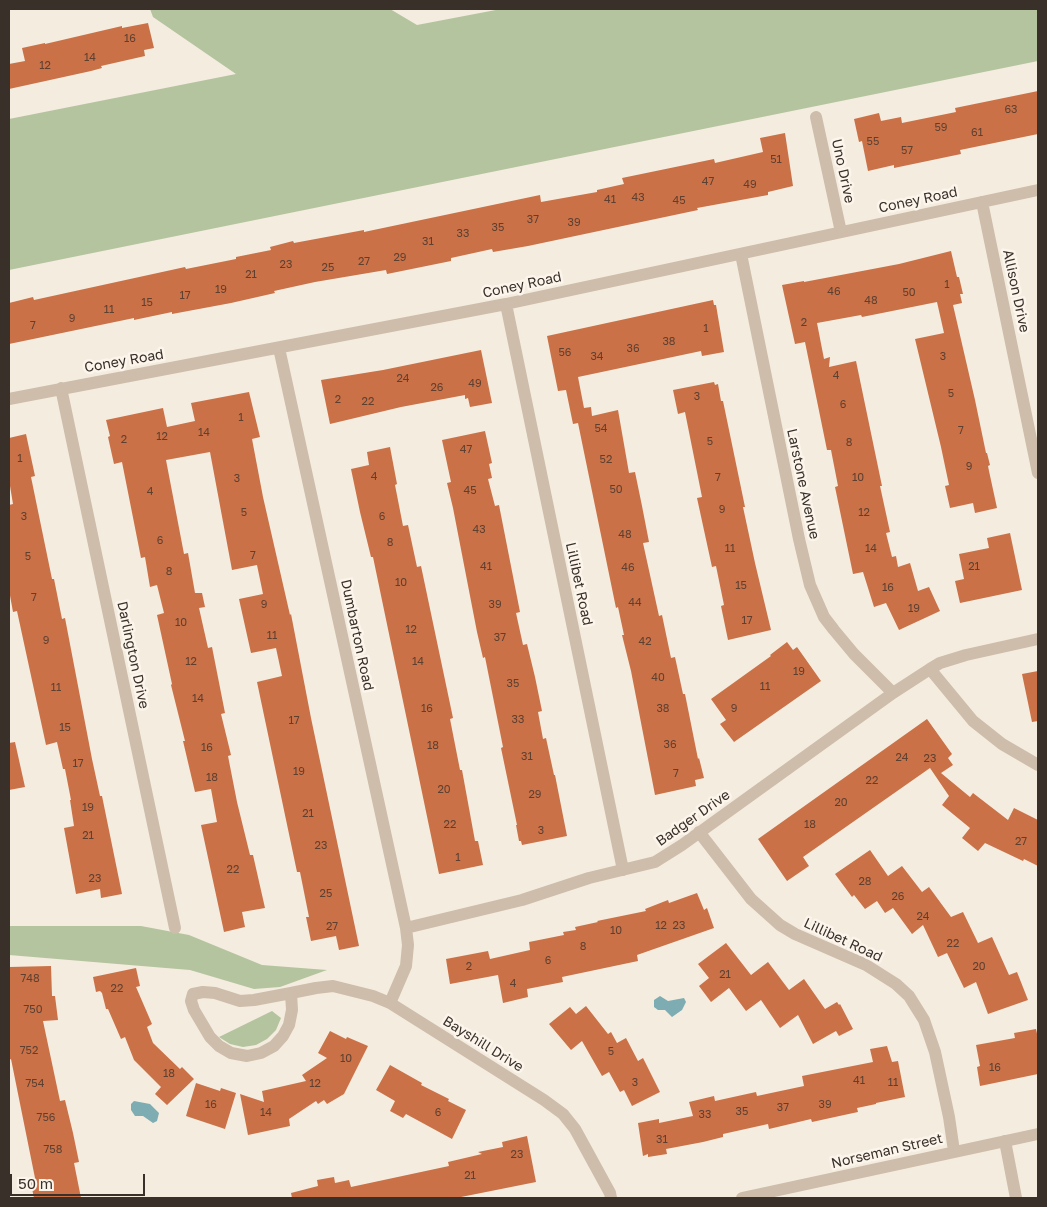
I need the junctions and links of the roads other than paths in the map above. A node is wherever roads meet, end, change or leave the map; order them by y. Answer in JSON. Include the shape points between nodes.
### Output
{"nodes":[{"id":1,"x":816,"y":117,"type":"dead end"},
{"id":2,"x":1038,"y":190,"type":"edge"},
{"id":3,"x":982,"y":202,"type":"junction"},
{"id":4,"x":841,"y":232,"type":"junction"},
{"id":5,"x":741,"y":254,"type":"junction"},
{"id":6,"x":506,"y":304,"type":"junction"},
{"id":7,"x":279,"y":348,"type":"junction"},
{"id":8,"x":61,"y":388,"type":"junction"},
{"id":9,"x":9,"y":399,"type":"edge"},
{"id":10,"x":1032,"y":416,"type":"edge"},
{"id":11,"x":1038,"y":474,"type":"edge"},
{"id":12,"x":1038,"y":639,"type":"edge"},
{"id":13,"x":930,"y":669,"type":"junction"},
{"id":14,"x":893,"y":693,"type":"junction"},
{"id":15,"x":1038,"y":765,"type":"edge"},
{"id":16,"x":699,"y":832,"type":"junction"},
{"id":17,"x":623,"y":870,"type":"junction"},
{"id":18,"x":175,"y":928,"type":"dead end"},
{"id":19,"x":406,"y":928,"type":"junction"},
{"id":20,"x":291,"y":993,"type":"junction"},
{"id":21,"x":390,"y":1003,"type":"junction"},
{"id":22,"x":1038,"y":1134,"type":"edge"},
{"id":23,"x":1005,"y":1141,"type":"junction"},
{"id":24,"x":954,"y":1151,"type":"junction"},
{"id":25,"x":611,"y":1198,"type":"edge"},
{"id":26,"x":742,"y":1198,"type":"edge"},
{"id":27,"x":1016,"y":1198,"type":"edge"}],
"edges":[{"from":1,"to":4,"type":"street","name":"Uno Drive"},
{"from":2,"to":3,"type":"street","name":"Coney Road"},
{"from":3,"to":4,"type":"street","name":"Coney Road"},
{"from":3,"to":10,"type":"street","name":"Allison Drive"},
{"from":4,"to":5,"type":"street","name":"Coney Road"},
{"from":5,"to":6,"type":"street","name":"Coney Road"},
{"from":5,"to":14,"type":"street","name":"Larstone Avenue","via":[[810,585],[824,617],[854,654]]},
{"from":6,"to":7,"type":"street","name":"Coney Road"},
{"from":6,"to":17,"type":"street","name":"Lillibet Road"},
{"from":7,"to":8,"type":"street","name":"Coney Road"},
{"from":7,"to":19,"type":"street","name":"Dumbarton Road"},
{"from":8,"to":9,"type":"street","name":"Coney Road"},
{"from":8,"to":18,"type":"street","name":"Darlington Drive"},
{"from":10,"to":11,"type":"street","name":"Allison Drive"},
{"from":12,"to":13,"type":"street","name":"Badger Drive","via":[[966,655]]},
{"from":13,"to":14,"type":"street","name":"Badger Drive"},
{"from":13,"to":15,"type":"street","via":[[973,722]]},
{"from":14,"to":16,"type":"street","name":"Badger Drive"},
{"from":16,"to":17,"type":"street","name":"Badger Drive","via":[[661,858]]},
{"from":16,"to":24,"type":"street","name":"Lillibet Road","via":[[745,892],[780,925],[866,965],[909,996],[924,1020],[935,1052]]},
{"from":17,"to":19,"type":"street","name":"Badger Drive","via":[[513,902]]},
{"from":19,"to":21,"type":"street","via":[[406,966]]},
{"from":20,"to":20,"type":"street","name":"Bayshill Drive","via":[[240,1001],[203,992],[193,994],[191,1001],[218,1046],[247,1056],[274,1046],[283,1036],[292,1010]]},
{"from":20,"to":21,"type":"street","name":"Bayshill Drive","via":[[333,986]]},
{"from":21,"to":25,"type":"street","name":"Bayshill Drive","via":[[563,1114],[576,1129]]},
{"from":22,"to":23,"type":"street","name":"Norseman Street"},
{"from":23,"to":24,"type":"street","name":"Norseman Street"},
{"from":23,"to":27,"type":"street"},
{"from":24,"to":26,"type":"street","name":"Norseman Street"}]}
